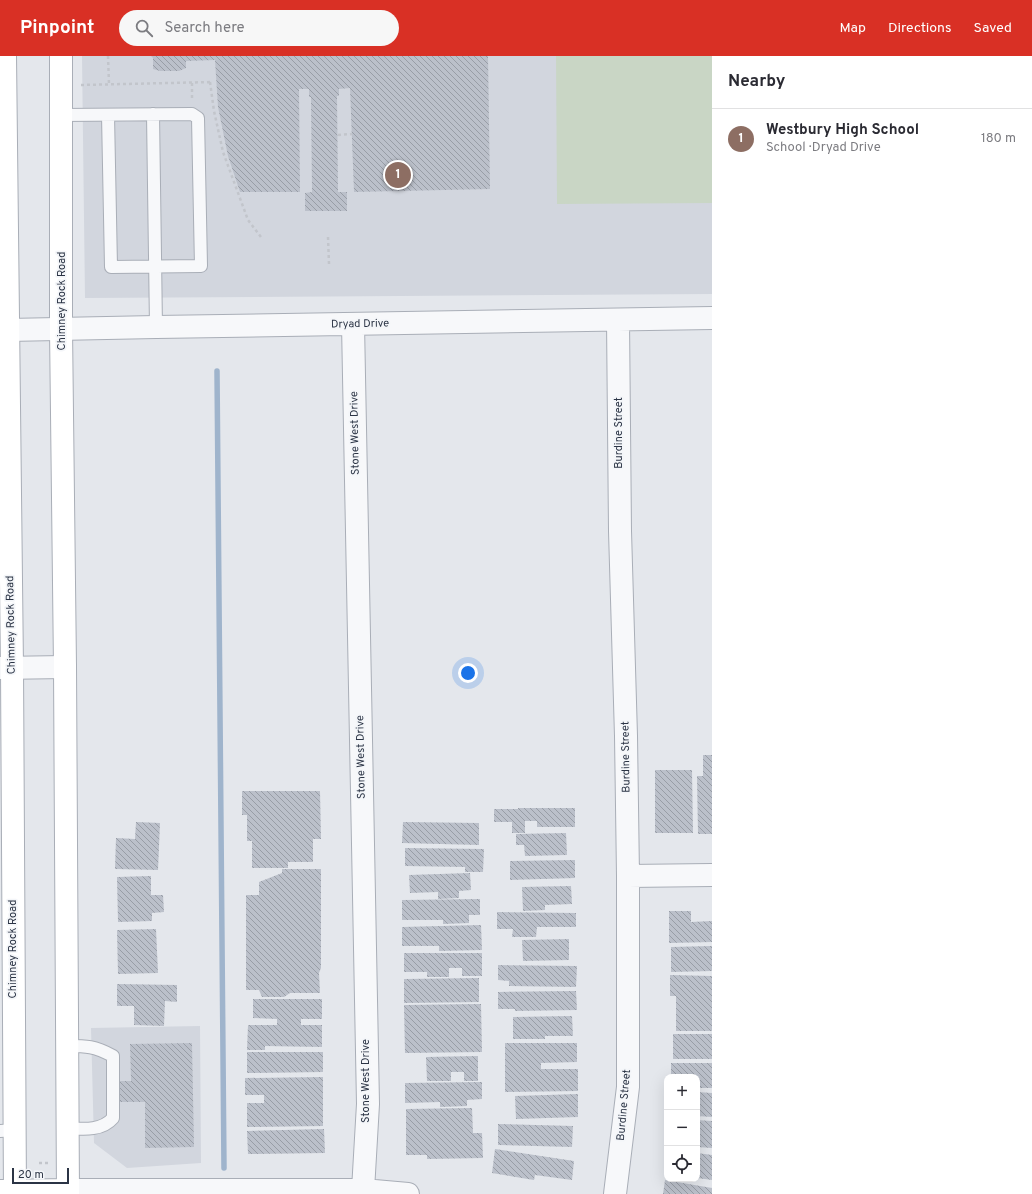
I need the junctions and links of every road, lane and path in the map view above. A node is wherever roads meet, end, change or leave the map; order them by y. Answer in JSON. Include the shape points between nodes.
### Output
{"nodes":[{"id":1,"x":5,"y":56,"type":"edge"},
{"id":2,"x":61,"y":56,"type":"edge"},
{"id":3,"x":108,"y":56,"type":"edge"},
{"id":4,"x":192,"y":83,"type":"junction"},
{"id":5,"x":109,"y":84,"type":"junction"},
{"id":6,"x":76,"y":85,"type":"dead end"},
{"id":7,"x":192,"y":104,"type":"dead end"},
{"id":8,"x":153,"y":114,"type":"junction"},
{"id":9,"x":61,"y":115,"type":"junction"},
{"id":10,"x":108,"y":115,"type":"junction"},
{"id":11,"x":338,"y":134,"type":"dead end"},
{"id":12,"x":352,"y":134,"type":"dead end"},
{"id":13,"x":261,"y":237,"type":"dead end"},
{"id":14,"x":328,"y":237,"type":"dead end"},
{"id":15,"x":330,"y":264,"type":"dead end"},
{"id":16,"x":155,"y":267,"type":"junction"},
{"id":17,"x":712,"y":318,"type":"edge"},
{"id":18,"x":618,"y":320,"type":"junction"},
{"id":19,"x":353,"y":324,"type":"junction"},
{"id":20,"x":156,"y":327,"type":"junction"},
{"id":21,"x":8,"y":330,"type":"junction"},
{"id":22,"x":62,"y":330,"type":"junction"},
{"id":23,"x":65,"y":667,"type":"junction"},
{"id":24,"x":6,"y":668,"type":"edge"},
{"id":25,"x":712,"y":875,"type":"edge"},
{"id":26,"x":628,"y":876,"type":"junction"},
{"id":27,"x":67,"y":1046,"type":"junction"},
{"id":28,"x":68,"y":1128,"type":"junction"},
{"id":29,"x":7,"y":1130,"type":"edge"},
{"id":30,"x":363,"y":1190,"type":"junction"},
{"id":31,"x":10,"y":1192,"type":"edge"},
{"id":32,"x":68,"y":1192,"type":"edge"},
{"id":33,"x":339,"y":1192,"type":"edge"},
{"id":34,"x":408,"y":1194,"type":"edge"},
{"id":35,"x":615,"y":1194,"type":"edge"}],
"edges":[{"from":1,"to":21,"type":"main road","name":"Chimney Rock Road"},
{"from":2,"to":9,"type":"main road","name":"Chimney Rock Road"},
{"from":3,"to":5,"type":"path"},
{"from":4,"to":5,"type":"path"},
{"from":4,"to":7,"type":"path"},
{"from":4,"to":13,"type":"path","via":[[211,82],[223,152],[248,220]]},
{"from":5,"to":6,"type":"path"},
{"from":8,"to":10,"type":"lane"},
{"from":8,"to":16,"type":"lane"},
{"from":8,"to":16,"type":"lane","via":[[192,114],[198,118],[201,266]]},
{"from":9,"to":10,"type":"lane"},
{"from":9,"to":22,"type":"main road","name":"Chimney Rock Road"},
{"from":10,"to":16,"type":"lane","via":[[111,267]]},
{"from":11,"to":12,"type":"path"},
{"from":14,"to":15,"type":"path"},
{"from":16,"to":20,"type":"lane"},
{"from":17,"to":18,"type":"street","name":"Dryad Drive"},
{"from":18,"to":19,"type":"street","name":"Dryad Drive"},
{"from":18,"to":26,"type":"street","name":"Burdine Street"},
{"from":19,"to":20,"type":"street","name":"Dryad Drive"},
{"from":19,"to":30,"type":"street","name":"Stone West Drive","via":[[368,1104]]},
{"from":20,"to":22,"type":"street","name":"Dryad Drive"},
{"from":21,"to":22,"type":"street","name":"Dryad Drive"},
{"from":21,"to":24,"type":"main road","name":"Chimney Rock Road"},
{"from":22,"to":23,"type":"main road","name":"Chimney Rock Road"},
{"from":23,"to":24,"type":"street"},
{"from":23,"to":27,"type":"main road","name":"Chimney Rock Road"},
{"from":24,"to":29,"type":"main road","name":"Chimney Rock Road","via":[[9,1040]]},
{"from":25,"to":26,"type":"street"},
{"from":26,"to":35,"type":"street","name":"Burdine Street","via":[[628,1087]]},
{"from":27,"to":28,"type":"main road","name":"Chimney Rock Road"},
{"from":27,"to":28,"type":"lane","via":[[89,1046],[112,1056],[113,1118],[109,1123],[90,1129]]},
{"from":28,"to":32,"type":"main road","name":"Chimney Rock Road"},
{"from":29,"to":31,"type":"main road","name":"Chimney Rock Road"},
{"from":30,"to":33,"type":"street"},
{"from":30,"to":34,"type":"street"},
{"from":31,"to":32,"type":"main road"},
{"from":32,"to":33,"type":"street"}]}
